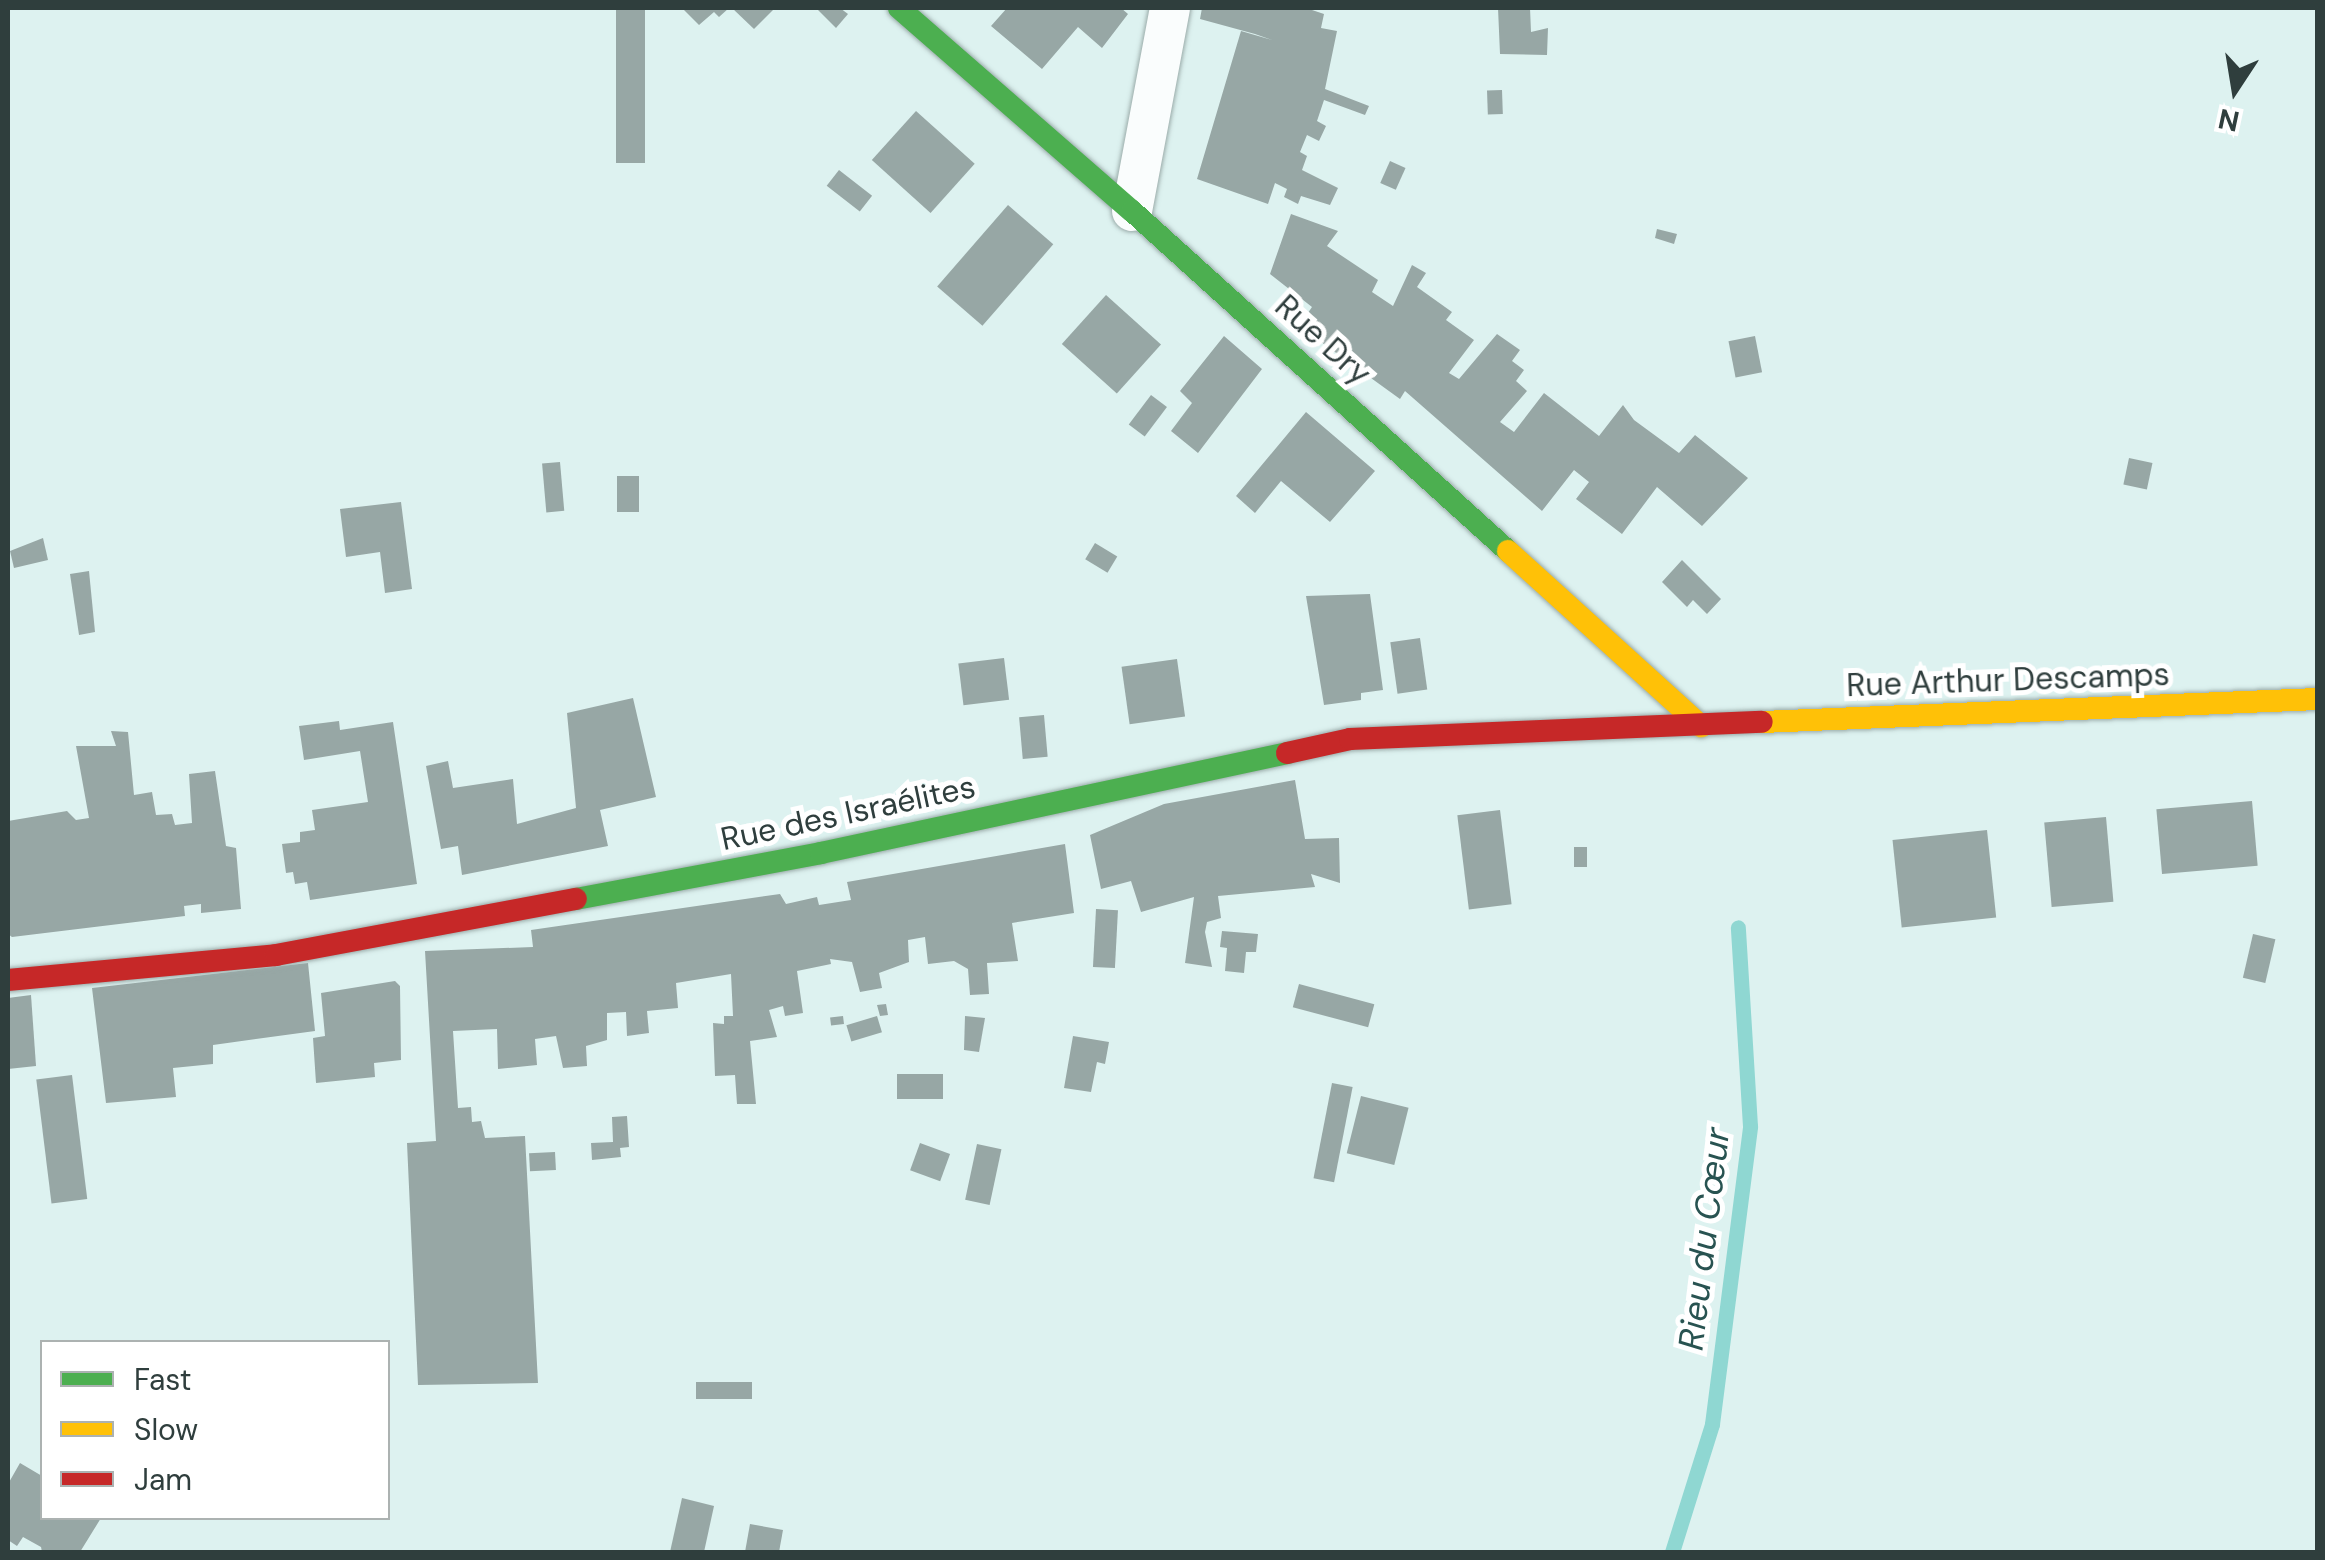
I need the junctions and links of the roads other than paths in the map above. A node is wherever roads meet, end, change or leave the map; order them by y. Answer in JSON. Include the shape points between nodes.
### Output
{"nodes":[{"id":1,"x":899,"y":8,"type":"edge"},
{"id":2,"x":1170,"y":8,"type":"edge"},
{"id":3,"x":1132,"y":211,"type":"junction"},
{"id":4,"x":2318,"y":699,"type":"edge"},
{"id":5,"x":1701,"y":726,"type":"junction"},
{"id":6,"x":8,"y":980,"type":"edge"}],
"edges":[{"from":1,"to":3,"type":"street","name":"Rue Dry"},
{"from":2,"to":3,"type":"street"},
{"from":3,"to":5,"type":"street","name":"Rue Dry"},
{"from":4,"to":5,"type":"street","name":"Rue Arthur Descamps"},
{"from":5,"to":6,"type":"street","name":"Rue des Israélites","via":[[1350,739],[820,853],[276,955]]}]}
